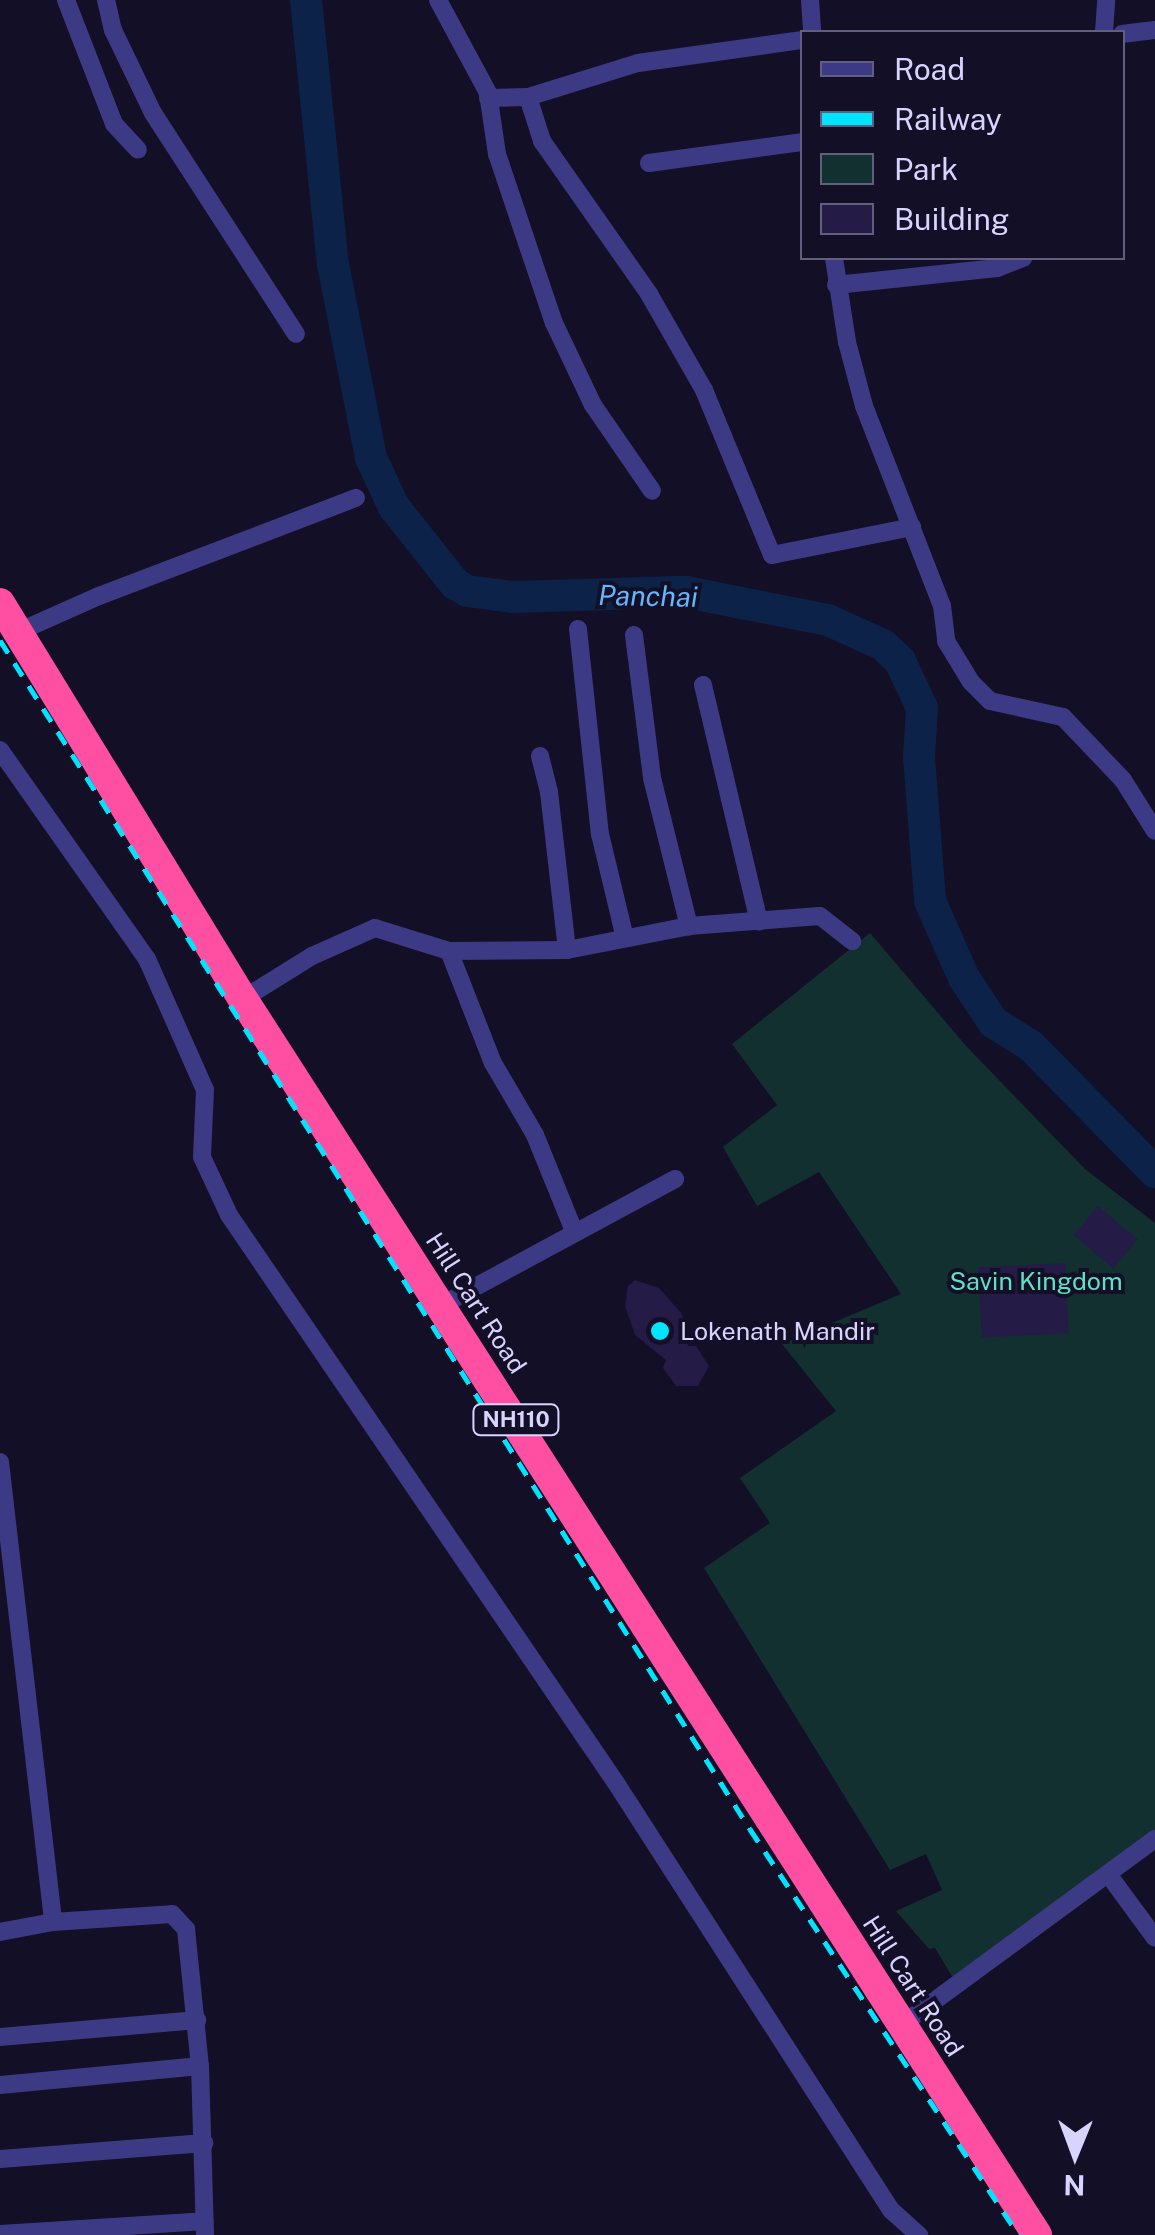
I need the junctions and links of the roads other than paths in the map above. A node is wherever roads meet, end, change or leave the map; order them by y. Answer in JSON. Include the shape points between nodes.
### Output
{"nodes":[{"id":1,"x":66,"y":0,"type":"edge"},
{"id":2,"x":106,"y":0,"type":"edge"},
{"id":3,"x":438,"y":0,"type":"edge"},
{"id":4,"x":810,"y":0,"type":"edge"},
{"id":5,"x":1106,"y":0,"type":"edge"},
{"id":6,"x":812,"y":30,"type":"edge"},
{"id":7,"x":1104,"y":30,"type":"edge"},
{"id":8,"x":1155,"y":30,"type":"edge"},
{"id":9,"x":1125,"y":34,"type":"edge"},
{"id":10,"x":800,"y":40,"type":"edge"},
{"id":11,"x":528,"y":96,"type":"junction"},
{"id":12,"x":488,"y":98,"type":"junction"},
{"id":13,"x":800,"y":142,"type":"edge"},
{"id":14,"x":138,"y":150,"type":"dead end"},
{"id":15,"x":649,"y":163,"type":"dead end"},
{"id":16,"x":834,"y":260,"type":"edge"},
{"id":17,"x":1019,"y":260,"type":"edge"},
{"id":18,"x":836,"y":286,"type":"junction"},
{"id":19,"x":296,"y":334,"type":"dead end"},
{"id":20,"x":652,"y":491,"type":"dead end"},
{"id":21,"x":356,"y":498,"type":"dead end"},
{"id":22,"x":912,"y":527,"type":"junction"},
{"id":23,"x":0,"y":603,"type":"edge"},
{"id":24,"x":578,"y":630,"type":"dead end"},
{"id":25,"x":18,"y":632,"type":"junction"},
{"id":26,"x":634,"y":634,"type":"dead end"},
{"id":27,"x":704,"y":686,"type":"dead end"},
{"id":28,"x":0,"y":750,"type":"edge"},
{"id":29,"x":540,"y":756,"type":"dead end"},
{"id":30,"x":1155,"y":831,"type":"edge"},
{"id":31,"x":759,"y":921,"type":"junction"},
{"id":32,"x":690,"y":926,"type":"junction"},
{"id":33,"x":625,"y":938,"type":"junction"},
{"id":34,"x":852,"y":941,"type":"dead end"},
{"id":35,"x":567,"y":950,"type":"junction"},
{"id":36,"x":449,"y":951,"type":"junction"},
{"id":37,"x":243,"y":999,"type":"junction"},
{"id":38,"x":675,"y":1179,"type":"dead end"},
{"id":39,"x":574,"y":1231,"type":"junction"},
{"id":40,"x":442,"y":1305,"type":"junction"},
{"id":41,"x":0,"y":1462,"type":"edge"},
{"id":42,"x":2,"y":1493,"type":"edge"},
{"id":43,"x":1155,"y":1839,"type":"edge"},
{"id":44,"x":1108,"y":1874,"type":"junction"},
{"id":45,"x":53,"y":1922,"type":"junction"},
{"id":46,"x":0,"y":1932,"type":"edge"},
{"id":47,"x":1155,"y":1938,"type":"edge"},
{"id":48,"x":197,"y":2020,"type":"junction"},
{"id":49,"x":902,"y":2024,"type":"junction"},
{"id":50,"x":0,"y":2037,"type":"edge"},
{"id":51,"x":200,"y":2066,"type":"junction"},
{"id":52,"x":0,"y":2085,"type":"edge"},
{"id":53,"x":204,"y":2143,"type":"junction"},
{"id":54,"x":0,"y":2159,"type":"edge"},
{"id":55,"x":205,"y":2228,"type":"edge"},
{"id":56,"x":0,"y":2234,"type":"edge"},
{"id":57,"x":919,"y":2235,"type":"edge"},
{"id":58,"x":1037,"y":2235,"type":"edge"}],
"edges":[{"from":1,"to":14,"type":"street","via":[[114,124]]},
{"from":2,"to":19,"type":"street","via":[[113,30],[153,113]]},
{"from":3,"to":12,"type":"street"},
{"from":4,"to":6,"type":"street"},
{"from":5,"to":7,"type":"street"},
{"from":8,"to":9,"type":"street"},
{"from":10,"to":11,"type":"street","via":[[638,63]]},
{"from":11,"to":12,"type":"street"},
{"from":11,"to":22,"type":"street","via":[[542,141],[649,294],[704,390],[772,555]]},
{"from":12,"to":20,"type":"street","via":[[502,171],[554,323],[593,405]]},
{"from":13,"to":15,"type":"street"},
{"from":16,"to":18,"type":"street"},
{"from":17,"to":18,"type":"street"},
{"from":18,"to":22,"type":"street","via":[[864,406]]},
{"from":21,"to":25,"type":"street"},
{"from":22,"to":30,"type":"street","via":[[942,606],[946,640],[971,682],[990,701],[1064,717],[1123,780]]},
{"from":23,"to":25,"type":"highway","name":"Hill Cart Road","number":"NH110"},
{"from":24,"to":33,"type":"street","via":[[600,834]]},
{"from":25,"to":37,"type":"highway","name":"Hill Cart Road","number":"NH110"},
{"from":26,"to":32,"type":"street","via":[[652,778]]},
{"from":27,"to":31,"type":"street"},
{"from":28,"to":57,"type":"street","via":[[146,959],[205,1090],[202,1157],[229,1215],[616,1783],[892,2210]]},
{"from":29,"to":35,"type":"street"},
{"from":31,"to":32,"type":"street"},
{"from":31,"to":34,"type":"street","via":[[820,916]]},
{"from":32,"to":33,"type":"street"},
{"from":33,"to":35,"type":"street"},
{"from":35,"to":36,"type":"street"},
{"from":36,"to":37,"type":"street","via":[[376,928],[312,956]]},
{"from":36,"to":39,"type":"street","via":[[493,1063],[534,1135]]},
{"from":37,"to":40,"type":"highway","name":"Hill Cart Road","number":"NH110"},
{"from":38,"to":39,"type":"street"},
{"from":39,"to":40,"type":"street"},
{"from":40,"to":49,"type":"highway","name":"Hill Cart Road","number":"NH110"},
{"from":41,"to":42,"type":"street"},
{"from":42,"to":45,"type":"street"},
{"from":43,"to":44,"type":"street"},
{"from":44,"to":47,"type":"street"},
{"from":44,"to":49,"type":"street"},
{"from":45,"to":46,"type":"street"},
{"from":45,"to":48,"type":"street","via":[[180,1918],[191,1948]]},
{"from":48,"to":50,"type":"street"},
{"from":48,"to":51,"type":"street"},
{"from":49,"to":58,"type":"highway","name":"Hill Cart Road","number":"NH110"},
{"from":51,"to":52,"type":"street"},
{"from":51,"to":53,"type":"street"},
{"from":53,"to":54,"type":"street"},
{"from":53,"to":55,"type":"street"},
{"from":55,"to":56,"type":"street"}]}
